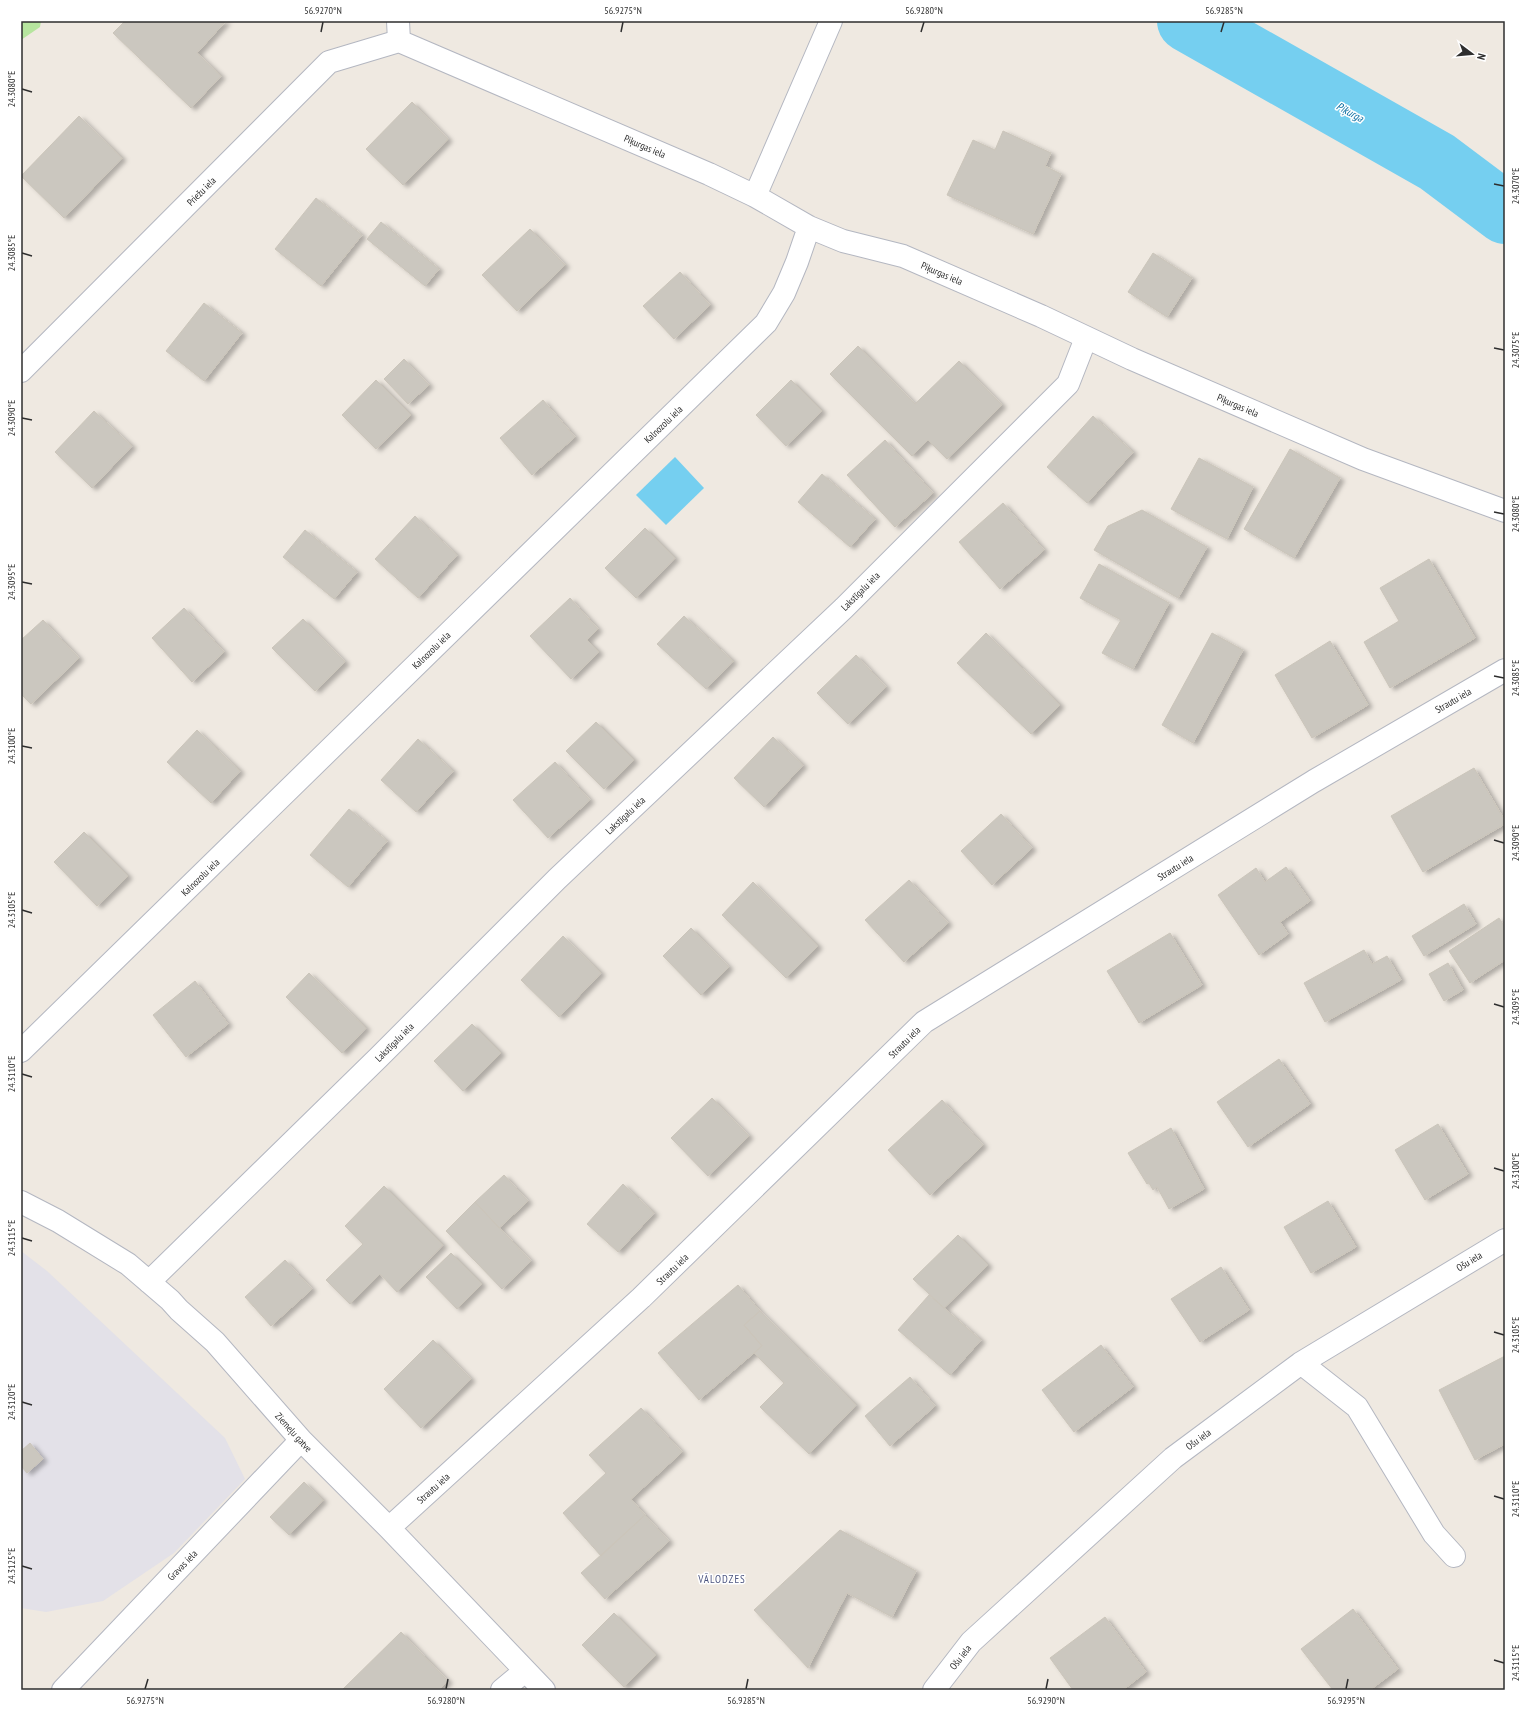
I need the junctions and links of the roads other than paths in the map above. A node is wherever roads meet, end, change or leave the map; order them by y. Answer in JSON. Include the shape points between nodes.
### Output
{"nodes":[{"id":1,"x":831,"y":21,"type":"edge"},
{"id":2,"x":399,"y":31,"type":"edge"},
{"id":3,"x":755,"y":196,"type":"junction"},
{"id":4,"x":809,"y":227,"type":"junction"},
{"id":5,"x":1086,"y":338,"type":"junction"},
{"id":6,"x":21,"y":371,"type":"edge"},
{"id":7,"x":1505,"y":511,"type":"edge"},
{"id":8,"x":1505,"y":670,"type":"edge"},
{"id":9,"x":21,"y":1051,"type":"edge"},
{"id":10,"x":21,"y":1202,"type":"edge"},
{"id":11,"x":1505,"y":1240,"type":"edge"},
{"id":12,"x":149,"y":1282,"type":"junction"},
{"id":13,"x":1301,"y":1363,"type":"junction"},
{"id":14,"x":301,"y":1440,"type":"junction"},
{"id":15,"x":389,"y":1528,"type":"junction"},
{"id":16,"x":1454,"y":1556,"type":"dead end"},
{"id":17,"x":525,"y":1671,"type":"junction"},
{"id":18,"x":63,"y":1690,"type":"edge"},
{"id":19,"x":502,"y":1690,"type":"edge"},
{"id":20,"x":544,"y":1690,"type":"edge"},
{"id":21,"x":934,"y":1690,"type":"edge"}],
"edges":[{"from":1,"to":3,"type":"street"},
{"from":2,"to":3,"type":"street","name":"Piķurgas iela"},
{"from":2,"to":6,"type":"street","name":"Priežu iela","via":[[329,62]]},
{"from":3,"to":4,"type":"street","name":"Piķurgas iela"},
{"from":4,"to":5,"type":"street","name":"Piķurgas iela","via":[[843,241],[903,256]]},
{"from":4,"to":9,"type":"street","name":"Kalnozolu iela","via":[[784,293],[766,323]]},
{"from":5,"to":7,"type":"street","name":"Piķurgas iela","via":[[1363,459]]},
{"from":5,"to":12,"type":"street","name":"Lakstīgalu iela","via":[[1068,384],[844,608],[557,879]]},
{"from":8,"to":15,"type":"street","name":"Strautu iela","via":[[1314,781],[924,1022],[658,1282]]},
{"from":10,"to":12,"type":"street","name":"Ziemeļu gatve","via":[[58,1221],[128,1264]]},
{"from":11,"to":13,"type":"street","name":"Ošu iela"},
{"from":12,"to":14,"type":"street","name":"Ziemeļu gatve","via":[[215,1342]]},
{"from":13,"to":16,"type":"street","via":[[1357,1407],[1434,1534]]},
{"from":13,"to":21,"type":"street","name":"Ošu iela","via":[[1173,1458],[972,1642]]},
{"from":14,"to":15,"type":"street","name":"Ziemeļu gatve"},
{"from":14,"to":18,"type":"street","name":"Gravas iela"},
{"from":15,"to":17,"type":"street","name":"Ziemeļu gatve"},
{"from":17,"to":19,"type":"street"},
{"from":17,"to":20,"type":"street","name":"Ziemeļu gatve"}]}
